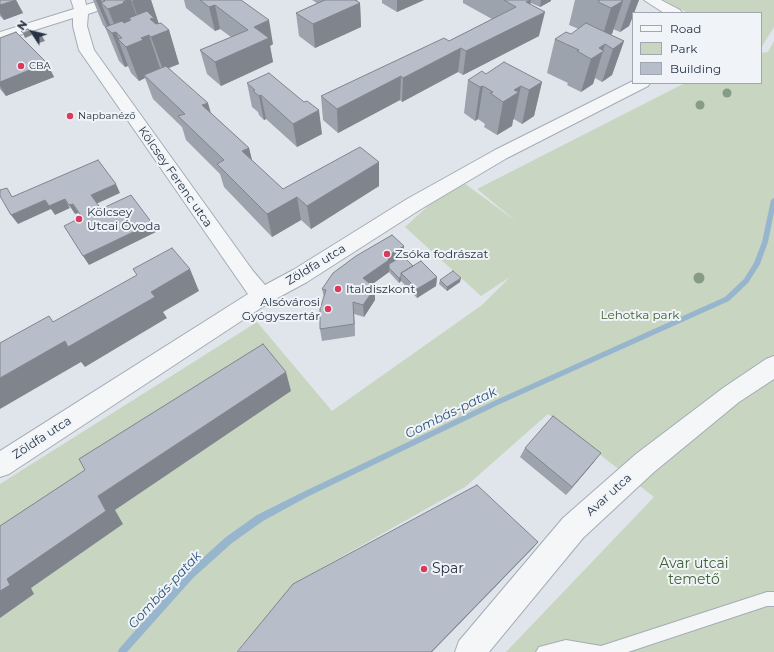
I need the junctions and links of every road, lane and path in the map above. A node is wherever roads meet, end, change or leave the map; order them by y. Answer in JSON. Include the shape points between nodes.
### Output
{"nodes":[{"id":1,"x":116,"y":0,"type":"edge"},
{"id":2,"x":651,"y":0,"type":"edge"},
{"id":3,"x":80,"y":5,"type":"edge"},
{"id":4,"x":673,"y":12,"type":"edge"},
{"id":5,"x":0,"y":37,"type":"edge"},
{"id":6,"x":640,"y":84,"type":"edge"},
{"id":7,"x":262,"y":296,"type":"junction"},
{"id":8,"x":774,"y":366,"type":"edge"},
{"id":9,"x":0,"y":465,"type":"edge"},
{"id":10,"x":774,"y":599,"type":"edge"},
{"id":11,"x":470,"y":652,"type":"edge"},
{"id":12,"x":544,"y":652,"type":"edge"},
{"id":13,"x":597,"y":652,"type":"edge"},
{"id":14,"x":605,"y":652,"type":"edge"}],
"edges":[{"from":1,"to":3,"type":"street"},
{"from":2,"to":4,"type":"street"},
{"from":3,"to":5,"type":"street"},
{"from":3,"to":7,"type":"street","name":"Kölcsey Ferenc utca","via":[[80,26],[87,50],[241,271]]},
{"from":6,"to":7,"type":"street","name":"Zöldfa utca","via":[[469,171],[300,276]]},
{"from":7,"to":9,"type":"street","name":"Zöldfa utca"},
{"from":8,"to":11,"type":"street","name":"Avar utca","via":[[731,395],[645,463],[573,528]]},
{"from":10,"to":14,"type":"lane","via":[[767,599]]},
{"from":12,"to":13,"type":"lane","via":[[566,647]]}]}
